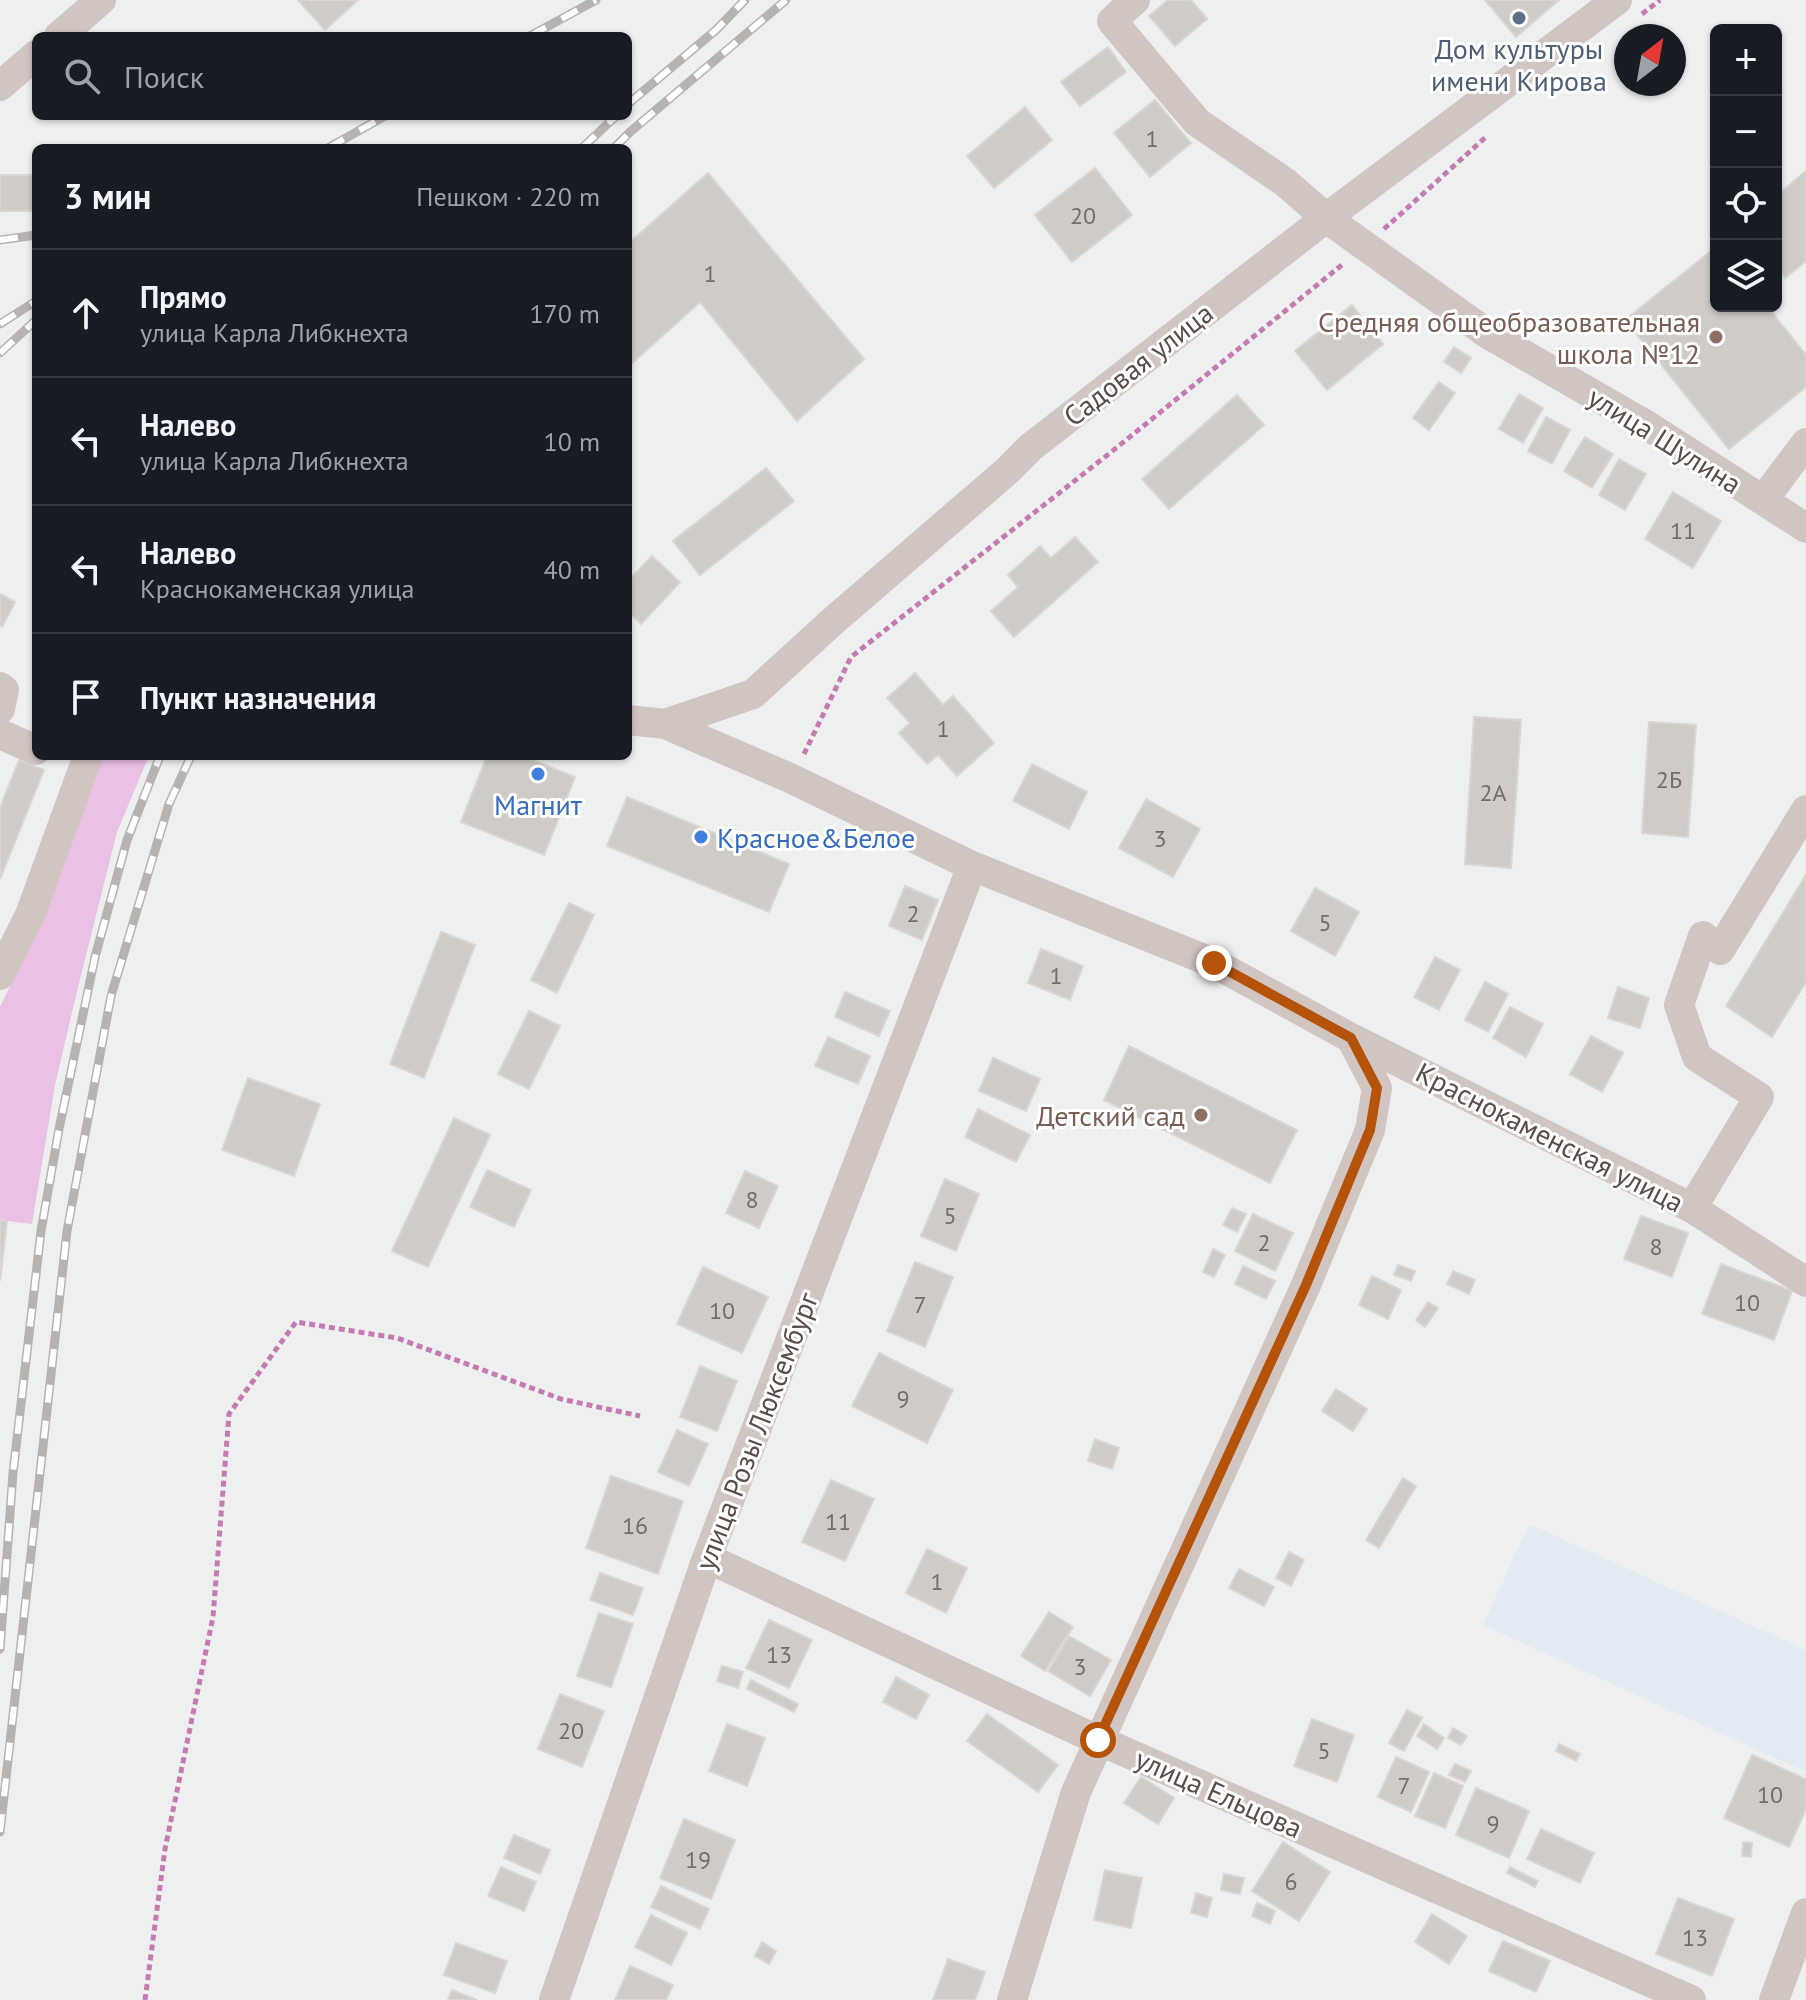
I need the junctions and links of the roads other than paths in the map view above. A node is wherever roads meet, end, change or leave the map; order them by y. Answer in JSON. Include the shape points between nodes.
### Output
{"nodes":[{"id":1,"x":101,"y":0,"type":"edge"},
{"id":2,"x":1135,"y":0,"type":"edge"},
{"id":3,"x":1626,"y":9,"type":"edge"},
{"id":4,"x":64,"y":32,"type":"edge"},
{"id":5,"x":32,"y":58,"type":"edge"},
{"id":6,"x":0,"y":86,"type":"edge"},
{"id":7,"x":1326,"y":218,"type":"junction"},
{"id":8,"x":1806,"y":443,"type":"edge"},
{"id":9,"x":1763,"y":500,"type":"junction"},
{"id":10,"x":1806,"y":528,"type":"edge"},
{"id":11,"x":0,"y":687,"type":"edge"},
{"id":12,"x":0,"y":709,"type":"edge"},
{"id":13,"x":632,"y":720,"type":"edge"},
{"id":14,"x":665,"y":724,"type":"junction"},
{"id":15,"x":0,"y":734,"type":"edge"},
{"id":16,"x":32,"y":748,"type":"edge"},
{"id":17,"x":86,"y":762,"type":"edge"},
{"id":18,"x":1806,"y":810,"type":"edge"},
{"id":19,"x":972,"y":866,"type":"junction"},
{"id":20,"x":0,"y":975,"type":"edge"},
{"id":21,"x":1351,"y":1038,"type":"junction"},
{"id":22,"x":1692,"y":1208,"type":"junction"},
{"id":23,"x":1806,"y":1282,"type":"edge"},
{"id":24,"x":707,"y":1558,"type":"junction"},
{"id":25,"x":1098,"y":1740,"type":"junction"},
{"id":26,"x":1806,"y":1913,"type":"edge"},
{"id":27,"x":554,"y":2000,"type":"edge"},
{"id":28,"x":1012,"y":2000,"type":"edge"},
{"id":29,"x":1691,"y":2000,"type":"edge"},
{"id":30,"x":1774,"y":2000,"type":"edge"}],
"edges":[{"from":1,"to":4,"type":"street"},
{"from":2,"to":7,"type":"street","name":"улица Шулина","via":[[1112,21],[1197,122],[1286,183]]},
{"from":3,"to":7,"type":"street","name":"Садовая улица"},
{"from":5,"to":6,"type":"street"},
{"from":7,"to":9,"type":"street","name":"улица Шулина","via":[[1488,334]]},
{"from":7,"to":14,"type":"street","name":"Садовая улица","via":[[1031,447],[753,694]]},
{"from":8,"to":9,"type":"street"},
{"from":9,"to":10,"type":"street","name":"улица Шулина"},
{"from":11,"to":12,"type":"street"},
{"from":13,"to":14,"type":"street","name":"Краснокаменская улица"},
{"from":14,"to":19,"type":"street","name":"Краснокаменская улица"},
{"from":15,"to":16,"type":"street"},
{"from":17,"to":20,"type":"street","via":[[30,915]]},
{"from":18,"to":22,"type":"street","via":[[1720,950],[1703,936],[1679,1005],[1697,1057],[1759,1097]]},
{"from":19,"to":21,"type":"street","name":"Краснокаменская улица","via":[[1214,963]]},
{"from":19,"to":24,"type":"street","name":"улица Розы Люксембург"},
{"from":21,"to":22,"type":"street","name":"Краснокаменская улица"},
{"from":21,"to":25,"type":"street","via":[[1377,1088],[1370,1130],[1306,1285]]},
{"from":22,"to":23,"type":"street","name":"Краснокаменская улица"},
{"from":24,"to":25,"type":"street","name":"улица Ельцова"},
{"from":24,"to":27,"type":"street","name":"улица Розы Люксембург"},
{"from":25,"to":28,"type":"street","via":[[1076,1792]]},
{"from":25,"to":29,"type":"street","name":"улица Ельцова"},
{"from":26,"to":30,"type":"street"}]}
